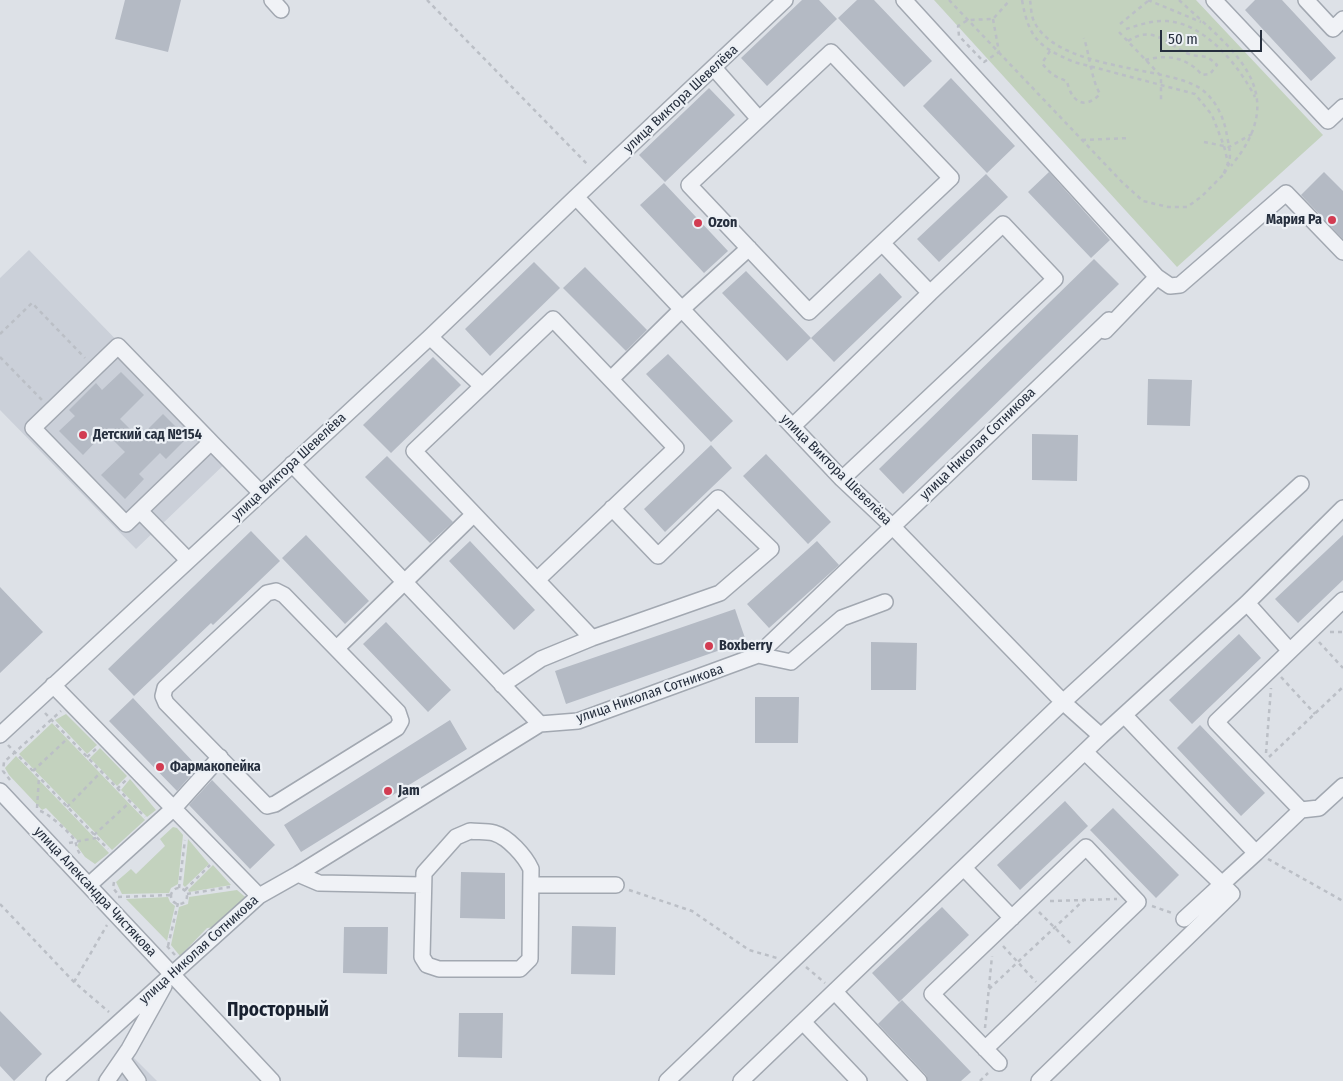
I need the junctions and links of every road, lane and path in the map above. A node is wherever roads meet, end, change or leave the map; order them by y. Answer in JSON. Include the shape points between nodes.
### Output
{"nodes":[{"id":1,"x":427,"y":0,"type":"edge"},
{"id":2,"x":785,"y":0,"type":"edge"},
{"id":3,"x":904,"y":0,"type":"edge"},
{"id":4,"x":949,"y":0,"type":"edge"},
{"id":5,"x":1010,"y":0,"type":"edge"},
{"id":6,"x":1022,"y":0,"type":"edge"},
{"id":7,"x":1030,"y":0,"type":"edge"},
{"id":8,"x":1148,"y":0,"type":"edge"},
{"id":9,"x":1179,"y":0,"type":"edge"},
{"id":10,"x":1214,"y":0,"type":"edge"},
{"id":11,"x":1306,"y":0,"type":"edge"},
{"id":12,"x":1006,"y":2,"type":"edge"},
{"id":13,"x":993,"y":19,"type":"junction"},
{"id":14,"x":1343,"y":19,"type":"edge"},
{"id":15,"x":968,"y":20,"type":"junction"},
{"id":16,"x":1120,"y":24,"type":"dead end"},
{"id":17,"x":1205,"y":24,"type":"junction"},
{"id":18,"x":1126,"y":30,"type":"dead end"},
{"id":19,"x":1119,"y":32,"type":"dead end"},
{"id":20,"x":1047,"y":37,"type":"junction"},
{"id":21,"x":1084,"y":38,"type":"dead end"},
{"id":22,"x":1128,"y":41,"type":"junction"},
{"id":23,"x":1040,"y":42,"type":"junction"},
{"id":24,"x":1050,"y":50,"type":"junction"},
{"id":25,"x":999,"y":52,"type":"junction"},
{"id":26,"x":1091,"y":59,"type":"junction"},
{"id":27,"x":1145,"y":60,"type":"junction"},
{"id":28,"x":1092,"y":67,"type":"junction"},
{"id":29,"x":714,"y":68,"type":"junction"},
{"id":30,"x":1131,"y":69,"type":"junction"},
{"id":31,"x":1160,"y":76,"type":"junction"},
{"id":32,"x":1132,"y":78,"type":"junction"},
{"id":33,"x":1162,"y":86,"type":"junction"},
{"id":34,"x":1257,"y":101,"type":"junction"},
{"id":35,"x":1161,"y":102,"type":"dead end"},
{"id":36,"x":1343,"y":107,"type":"edge"},
{"id":37,"x":759,"y":119,"type":"junction"},
{"id":38,"x":1253,"y":134,"type":"junction"},
{"id":39,"x":1130,"y":138,"type":"dead end"},
{"id":40,"x":1082,"y":140,"type":"junction"},
{"id":41,"x":1204,"y":142,"type":"dead end"},
{"id":42,"x":1224,"y":146,"type":"junction"},
{"id":43,"x":1229,"y":146,"type":"junction"},
{"id":44,"x":1224,"y":175,"type":"junction"},
{"id":45,"x":599,"y":176,"type":"junction"},
{"id":46,"x":576,"y":197,"type":"junction"},
{"id":47,"x":882,"y":243,"type":"junction"},
{"id":48,"x":749,"y":248,"type":"junction"},
{"id":49,"x":1343,"y":252,"type":"edge"},
{"id":50,"x":1157,"y":277,"type":"junction"},
{"id":51,"x":930,"y":293,"type":"junction"},
{"id":52,"x":682,"y":308,"type":"junction"},
{"id":53,"x":1109,"y":320,"type":"dead end"},
{"id":54,"x":0,"y":334,"type":"edge"},
{"id":55,"x":430,"y":337,"type":"junction"},
{"id":56,"x":0,"y":357,"type":"edge"},
{"id":57,"x":95,"y":368,"type":"junction"},
{"id":58,"x":611,"y":379,"type":"junction"},
{"id":59,"x":482,"y":386,"type":"junction"},
{"id":60,"x":1028,"y":396,"type":"junction"},
{"id":61,"x":52,"y":410,"type":"junction"},
{"id":62,"x":793,"y":426,"type":"junction"},
{"id":63,"x":211,"y":442,"type":"junction"},
{"id":64,"x":292,"y":464,"type":"junction"},
{"id":65,"x":842,"y":479,"type":"junction"},
{"id":66,"x":1301,"y":484,"type":"dead end"},
{"id":67,"x":261,"y":493,"type":"junction"},
{"id":68,"x":612,"y":508,"type":"junction"},
{"id":69,"x":1343,"y":508,"type":"edge"},
{"id":70,"x":140,"y":510,"type":"junction"},
{"id":71,"x":474,"y":514,"type":"junction"},
{"id":72,"x":893,"y":527,"type":"junction"},
{"id":73,"x":188,"y":560,"type":"junction"},
{"id":74,"x":537,"y":580,"type":"junction"},
{"id":75,"x":404,"y":583,"type":"junction"},
{"id":76,"x":1343,"y":600,"type":"edge"},
{"id":77,"x":885,"y":602,"type":"dead end"},
{"id":78,"x":1247,"y":603,"type":"junction"},
{"id":79,"x":1310,"y":632,"type":"junction"},
{"id":80,"x":1343,"y":632,"type":"edge"},
{"id":81,"x":592,"y":638,"type":"junction"},
{"id":82,"x":337,"y":648,"type":"junction"},
{"id":83,"x":1290,"y":651,"type":"junction"},
{"id":84,"x":758,"y":655,"type":"junction"},
{"id":85,"x":1272,"y":668,"type":"junction"},
{"id":86,"x":1343,"y":668,"type":"edge"},
{"id":87,"x":53,"y":685,"type":"junction"},
{"id":88,"x":502,"y":685,"type":"junction"},
{"id":89,"x":1343,"y":687,"type":"edge"},
{"id":90,"x":71,"y":701,"type":"junction"},
{"id":91,"x":1063,"y":702,"type":"junction"},
{"id":92,"x":35,"y":703,"type":"junction"},
{"id":93,"x":1315,"y":714,"type":"junction"},
{"id":94,"x":1125,"y":716,"type":"junction"},
{"id":95,"x":52,"y":720,"type":"junction"},
{"id":96,"x":540,"y":724,"type":"junction"},
{"id":97,"x":0,"y":735,"type":"edge"},
{"id":98,"x":1102,"y":736,"type":"junction"},
{"id":99,"x":69,"y":738,"type":"junction"},
{"id":100,"x":1085,"y":752,"type":"junction"},
{"id":101,"x":15,"y":753,"type":"junction"},
{"id":102,"x":220,"y":757,"type":"junction"},
{"id":103,"x":33,"y":771,"type":"junction"},
{"id":104,"x":101,"y":772,"type":"junction"},
{"id":105,"x":39,"y":778,"type":"junction"},
{"id":106,"x":6,"y":786,"type":"edge"},
{"id":107,"x":1343,"y":786,"type":"edge"},
{"id":108,"x":30,"y":801,"type":"dead end"},
{"id":109,"x":130,"y":802,"type":"junction"},
{"id":110,"x":67,"y":807,"type":"junction"},
{"id":111,"x":37,"y":808,"type":"junction"},
{"id":112,"x":174,"y":808,"type":"junction"},
{"id":113,"x":1300,"y":810,"type":"junction"},
{"id":114,"x":188,"y":822,"type":"junction"},
{"id":115,"x":35,"y":827,"type":"junction"},
{"id":116,"x":153,"y":827,"type":"junction"},
{"id":117,"x":95,"y":836,"type":"junction"},
{"id":118,"x":75,"y":842,"type":"junction"},
{"id":119,"x":53,"y":846,"type":"junction"},
{"id":120,"x":110,"y":852,"type":"dead end"},
{"id":121,"x":1256,"y":853,"type":"junction"},
{"id":122,"x":220,"y":855,"type":"junction"},
{"id":123,"x":84,"y":859,"type":"dead end"},
{"id":124,"x":964,"y":868,"type":"junction"},
{"id":125,"x":298,"y":874,"type":"junction"},
{"id":126,"x":117,"y":878,"type":"dead end"},
{"id":127,"x":1222,"y":884,"type":"junction"},
{"id":128,"x":89,"y":885,"type":"junction"},
{"id":129,"x":423,"y":885,"type":"junction"},
{"id":130,"x":532,"y":885,"type":"junction"},
{"id":131,"x":616,"y":885,"type":"joint"},
{"id":132,"x":180,"y":888,"type":"junction"},
{"id":133,"x":184,"y":890,"type":"junction"},
{"id":134,"x":253,"y":890,"type":"junction"},
{"id":135,"x":187,"y":894,"type":"junction"},
{"id":136,"x":171,"y":895,"type":"junction"},
{"id":137,"x":118,"y":897,"type":"junction"},
{"id":138,"x":1085,"y":900,"type":"junction"},
{"id":139,"x":1131,"y":900,"type":"junction"},
{"id":140,"x":1029,"y":901,"type":"junction"},
{"id":141,"x":1343,"y":901,"type":"edge"},
{"id":142,"x":178,"y":903,"type":"junction"},
{"id":143,"x":0,"y":904,"type":"edge"},
{"id":144,"x":127,"y":904,"type":"dead end"},
{"id":145,"x":1012,"y":918,"type":"junction"},
{"id":146,"x":1184,"y":919,"type":"joint"},
{"id":147,"x":107,"y":925,"type":"dead end"},
{"id":148,"x":1055,"y":928,"type":"junction"},
{"id":149,"x":994,"y":935,"type":"junction"},
{"id":150,"x":161,"y":940,"type":"dead end"},
{"id":151,"x":1073,"y":946,"type":"dead end"},
{"id":152,"x":168,"y":947,"type":"junction"},
{"id":153,"x":1018,"y":962,"type":"junction"},
{"id":154,"x":791,"y":963,"type":"junction"},
{"id":155,"x":182,"y":964,"type":"junction"},
{"id":156,"x":167,"y":970,"type":"junction"},
{"id":157,"x":74,"y":982,"type":"junction"},
{"id":158,"x":1036,"y":982,"type":"dead end"},
{"id":159,"x":988,"y":990,"type":"junction"},
{"id":160,"x":835,"y":992,"type":"junction"},
{"id":161,"x":120,"y":1021,"type":"junction"},
{"id":162,"x":803,"y":1022,"type":"junction"},
{"id":163,"x":984,"y":1032,"type":"dead end"},
{"id":164,"x":985,"y":1049,"type":"junction"},
{"id":165,"x":122,"y":1060,"type":"junction"},
{"id":166,"x":998,"y":1063,"type":"dead end"},
{"id":167,"x":54,"y":1081,"type":"edge"},
{"id":168,"x":107,"y":1081,"type":"edge"},
{"id":169,"x":138,"y":1081,"type":"edge"},
{"id":170,"x":272,"y":1081,"type":"edge"},
{"id":171,"x":667,"y":1081,"type":"edge"},
{"id":172,"x":741,"y":1081,"type":"edge"},
{"id":173,"x":858,"y":1081,"type":"edge"},
{"id":174,"x":920,"y":1081,"type":"edge"},
{"id":175,"x":1039,"y":1081,"type":"edge"}],
"edges":[{"from":1,"to":45,"type":"path"},
{"from":2,"to":29,"type":"street","name":"улица Виктора Шевелёва"},
{"from":3,"to":50,"type":"street"},
{"from":4,"to":15,"type":"path"},
{"from":5,"to":12,"type":"path"},
{"from":6,"to":23,"type":"path","via":[[1026,24]]},
{"from":7,"to":20,"type":"path","via":[[1033,18]]},
{"from":8,"to":16,"type":"path"},
{"from":8,"to":17,"type":"path"},
{"from":9,"to":17,"type":"path"},
{"from":10,"to":36,"type":"street","via":[[1328,121]]},
{"from":11,"to":14,"type":"street","via":[[1333,29]]},
{"from":12,"to":13,"type":"path"},
{"from":13,"to":15,"type":"path"},
{"from":13,"to":25,"type":"path"},
{"from":15,"to":25,"type":"path"},
{"from":15,"to":25,"type":"path","via":[[958,26],[959,36],[984,62]]},
{"from":17,"to":34,"type":"path","via":[[1238,55],[1252,77]]},
{"from":18,"to":34,"type":"path","via":[[1144,23],[1168,21],[1191,29],[1227,54]]},
{"from":19,"to":22,"type":"path"},
{"from":20,"to":23,"type":"path"},
{"from":20,"to":26,"type":"path"},
{"from":21,"to":26,"type":"path"},
{"from":22,"to":27,"type":"path"},
{"from":22,"to":27,"type":"path","via":[[1134,36],[1160,35],[1192,55],[1209,56],[1218,65],[1210,74],[1202,75],[1194,65],[1177,58],[1161,56]]},
{"from":23,"to":24,"type":"path"},
{"from":24,"to":28,"type":"path"},
{"from":24,"to":28,"type":"path","via":[[1042,63],[1046,70],[1067,81],[1077,101],[1085,104],[1093,102],[1100,94],[1094,83]]},
{"from":25,"to":40,"type":"path"},
{"from":26,"to":28,"type":"path"},
{"from":26,"to":30,"type":"path"},
{"from":27,"to":31,"type":"path"},
{"from":28,"to":32,"type":"path"},
{"from":29,"to":37,"type":"street"},
{"from":29,"to":45,"type":"street","name":"улица Виктора Шевелёва"},
{"from":30,"to":31,"type":"path"},
{"from":30,"to":32,"type":"path"},
{"from":31,"to":33,"type":"path"},
{"from":31,"to":43,"type":"path","via":[[1193,84],[1214,102],[1225,125]]},
{"from":32,"to":33,"type":"path"},
{"from":33,"to":35,"type":"path"},
{"from":33,"to":42,"type":"path","via":[[1195,94],[1212,115]]},
{"from":34,"to":38,"type":"path"},
{"from":37,"to":47,"type":"street","via":[[831,52],[951,178]]},
{"from":37,"to":48,"type":"street","via":[[690,185]]},
{"from":38,"to":43,"type":"path"},
{"from":38,"to":44,"type":"path"},
{"from":39,"to":40,"type":"path"},
{"from":40,"to":44,"type":"path","via":[[1143,201],[1168,207],[1186,206],[1201,197]]},
{"from":41,"to":42,"type":"path"},
{"from":42,"to":43,"type":"path"},
{"from":42,"to":44,"type":"path","via":[[1228,163]]},
{"from":43,"to":44,"type":"path","via":[[1231,164]]},
{"from":45,"to":46,"type":"street","name":"улица Виктора Шевелёва"},
{"from":46,"to":52,"type":"street","name":"улица Виктора Шевелёва"},
{"from":46,"to":55,"type":"street","name":"улица Виктора Шевелёва"},
{"from":47,"to":48,"type":"street","via":[[809,312]]},
{"from":47,"to":51,"type":"street"},
{"from":48,"to":52,"type":"street"},
{"from":49,"to":50,"type":"street","via":[[1286,193],[1180,285],[1170,286]]},
{"from":50,"to":60,"type":"street","via":[[1054,385]]},
{"from":51,"to":62,"type":"street"},
{"from":51,"to":65,"type":"street","via":[[1003,224],[1055,279]]},
{"from":52,"to":58,"type":"street"},
{"from":52,"to":62,"type":"street","name":"улица Виктора Шевелёва"},
{"from":53,"to":60,"type":"street","name":"улица Николая Сотникова"},
{"from":54,"to":57,"type":"path","via":[[32,303]]},
{"from":55,"to":59,"type":"street"},
{"from":55,"to":64,"type":"street","name":"улица Виктора Шевелёва"},
{"from":56,"to":61,"type":"path"},
{"from":57,"to":61,"type":"street"},
{"from":57,"to":63,"type":"street","via":[[118,346]]},
{"from":58,"to":59,"type":"street","via":[[553,319]]},
{"from":58,"to":68,"type":"street","via":[[676,448]]},
{"from":59,"to":71,"type":"street","via":[[414,451]]},
{"from":60,"to":72,"type":"street","name":"улица Николая Сотникова"},
{"from":61,"to":70,"type":"street","via":[[33,428],[126,524]]},
{"from":62,"to":65,"type":"street","name":"улица Виктора Шевелёва"},
{"from":63,"to":67,"type":"street"},
{"from":63,"to":70,"type":"street"},
{"from":64,"to":67,"type":"street","name":"улица Виктора Шевелёва"},
{"from":64,"to":75,"type":"street"},
{"from":65,"to":72,"type":"street","name":"улица Виктора Шевелёва"},
{"from":66,"to":91,"type":"street"},
{"from":67,"to":73,"type":"street","name":"улица Виктора Шевелёва"},
{"from":68,"to":74,"type":"street"},
{"from":68,"to":81,"type":"street","via":[[658,556],[718,498],[771,549],[720,593]]},
{"from":69,"to":78,"type":"street"},
{"from":70,"to":73,"type":"street"},
{"from":71,"to":74,"type":"street"},
{"from":71,"to":75,"type":"street"},
{"from":72,"to":84,"type":"street","name":"улица Николая Сотникова"},
{"from":72,"to":91,"type":"street","name":"улица Виктора Шевелёва"},
{"from":73,"to":87,"type":"street","name":"улица Виктора Шевелёва"},
{"from":74,"to":81,"type":"street"},
{"from":75,"to":82,"type":"street"},
{"from":75,"to":88,"type":"street"},
{"from":76,"to":79,"type":"street"},
{"from":77,"to":84,"type":"street","via":[[842,618],[791,662]]},
{"from":78,"to":83,"type":"street"},
{"from":78,"to":94,"type":"street"},
{"from":79,"to":80,"type":"path"},
{"from":79,"to":83,"type":"street"},
{"from":79,"to":86,"type":"path"},
{"from":81,"to":88,"type":"street","via":[[541,658]]},
{"from":82,"to":102,"type":"street","via":[[284,596],[276,591],[267,593],[164,688],[166,703]]},
{"from":82,"to":102,"type":"street","via":[[398,712],[401,721],[397,728],[267,806]]},
{"from":83,"to":85,"type":"street"},
{"from":84,"to":96,"type":"street","name":"улица Николая Сотникова","via":[[578,720]]},
{"from":85,"to":93,"type":"path"},
{"from":85,"to":93,"type":"path","via":[[1265,762]]},
{"from":85,"to":113,"type":"street","via":[[1216,722]]},
{"from":87,"to":90,"type":"street"},
{"from":87,"to":92,"type":"street","name":"улица Виктора Шевелёва"},
{"from":88,"to":96,"type":"street"},
{"from":89,"to":93,"type":"path"},
{"from":90,"to":95,"type":"path"},
{"from":90,"to":112,"type":"street"},
{"from":91,"to":98,"type":"street","name":"улица Виктора Шевелёва"},
{"from":91,"to":154,"type":"street"},
{"from":92,"to":95,"type":"path"},
{"from":92,"to":97,"type":"street","name":"улица Виктора Шевелёва"},
{"from":94,"to":98,"type":"street"},
{"from":94,"to":121,"type":"street"},
{"from":95,"to":99,"type":"path"},
{"from":95,"to":101,"type":"path"},
{"from":96,"to":125,"type":"street","name":"улица Николая Сотникова"},
{"from":97,"to":101,"type":"path"},
{"from":98,"to":100,"type":"street"},
{"from":99,"to":103,"type":"path"},
{"from":99,"to":104,"type":"path"},
{"from":100,"to":124,"type":"street"},
{"from":100,"to":127,"type":"street"},
{"from":101,"to":103,"type":"path"},
{"from":101,"to":106,"type":"path","via":[[2,768]]},
{"from":102,"to":112,"type":"street"},
{"from":103,"to":105,"type":"path"},
{"from":104,"to":109,"type":"path"},
{"from":104,"to":110,"type":"path"},
{"from":105,"to":110,"type":"path"},
{"from":105,"to":111,"type":"path"},
{"from":106,"to":115,"type":"street","name":"улица Александра Чистякова"},
{"from":107,"to":113,"type":"street","via":[[1319,808]]},
{"from":108,"to":111,"type":"path"},
{"from":109,"to":116,"type":"path"},
{"from":109,"to":117,"type":"path"},
{"from":110,"to":117,"type":"path"},
{"from":111,"to":115,"type":"path"},
{"from":111,"to":118,"type":"path","via":[[46,812]]},
{"from":112,"to":114,"type":"street"},
{"from":112,"to":116,"type":"street"},
{"from":113,"to":121,"type":"street"},
{"from":114,"to":122,"type":"street"},
{"from":114,"to":132,"type":"path"},
{"from":115,"to":119,"type":"street","name":"улица Александра Чистякова"},
{"from":116,"to":128,"type":"street"},
{"from":117,"to":118,"type":"path"},
{"from":117,"to":120,"type":"path"},
{"from":118,"to":119,"type":"path"},
{"from":118,"to":123,"type":"path","via":[[75,848]]},
{"from":119,"to":128,"type":"street","name":"улица Александра Чистякова"},
{"from":121,"to":127,"type":"street"},
{"from":121,"to":141,"type":"path"},
{"from":122,"to":133,"type":"path"},
{"from":122,"to":134,"type":"street"},
{"from":124,"to":145,"type":"street"},
{"from":124,"to":160,"type":"street"},
{"from":125,"to":129,"type":"street","via":[[319,883]]},
{"from":125,"to":134,"type":"street","name":"улица Николая Сотникова"},
{"from":126,"to":137,"type":"path","via":[[113,886]]},
{"from":127,"to":146,"type":"street"},
{"from":127,"to":175,"type":"street","via":[[1232,894]]},
{"from":128,"to":156,"type":"street","name":"улица Александра Чистякова"},
{"from":129,"to":130,"type":"street","via":[[427,867],[456,837],[470,832],[489,832],[504,837],[528,864]]},
{"from":129,"to":130,"type":"street","via":[[422,957],[427,965],[439,969],[513,970],[524,967],[530,959]]},
{"from":130,"to":131,"type":"street"},
{"from":131,"to":154,"type":"path","via":[[692,911],[749,950]]},
{"from":132,"to":133,"type":"path"},
{"from":132,"to":136,"type":"path"},
{"from":133,"to":135,"type":"path"},
{"from":134,"to":135,"type":"path"},
{"from":134,"to":155,"type":"street","name":"улица Николая Сотникова"},
{"from":135,"to":142,"type":"path","via":[[184,902]]},
{"from":136,"to":137,"type":"path"},
{"from":136,"to":142,"type":"path"},
{"from":137,"to":144,"type":"path"},
{"from":138,"to":139,"type":"path"},
{"from":138,"to":140,"type":"path"},
{"from":138,"to":148,"type":"path"},
{"from":139,"to":140,"type":"street","via":[[1086,847]]},
{"from":139,"to":146,"type":"path"},
{"from":139,"to":164,"type":"street"},
{"from":140,"to":145,"type":"street"},
{"from":140,"to":148,"type":"path"},
{"from":142,"to":152,"type":"path"},
{"from":143,"to":157,"type":"path"},
{"from":145,"to":149,"type":"street"},
{"from":147,"to":157,"type":"path"},
{"from":148,"to":151,"type":"path"},
{"from":148,"to":153,"type":"path"},
{"from":149,"to":153,"type":"path"},
{"from":149,"to":159,"type":"path"},
{"from":149,"to":164,"type":"street","via":[[932,994]]},
{"from":150,"to":152,"type":"path"},
{"from":152,"to":155,"type":"path"},
{"from":152,"to":156,"type":"path"},
{"from":153,"to":158,"type":"path"},
{"from":153,"to":159,"type":"path"},
{"from":154,"to":160,"type":"path","via":[[809,968]]},
{"from":154,"to":171,"type":"street"},
{"from":155,"to":156,"type":"street","name":"улица Николая Сотникова"},
{"from":156,"to":161,"type":"street","name":"улица Николая Сотникова"},
{"from":156,"to":165,"type":"street"},
{"from":156,"to":170,"type":"street","name":"улица Александра Чистякова"},
{"from":157,"to":161,"type":"path"},
{"from":159,"to":163,"type":"path"},
{"from":160,"to":162,"type":"street"},
{"from":160,"to":174,"type":"street"},
{"from":161,"to":167,"type":"street","name":"улица Николая Сотникова"},
{"from":162,"to":172,"type":"street"},
{"from":162,"to":173,"type":"street"},
{"from":164,"to":166,"type":"street"},
{"from":165,"to":168,"type":"street"},
{"from":165,"to":169,"type":"street"}]}
